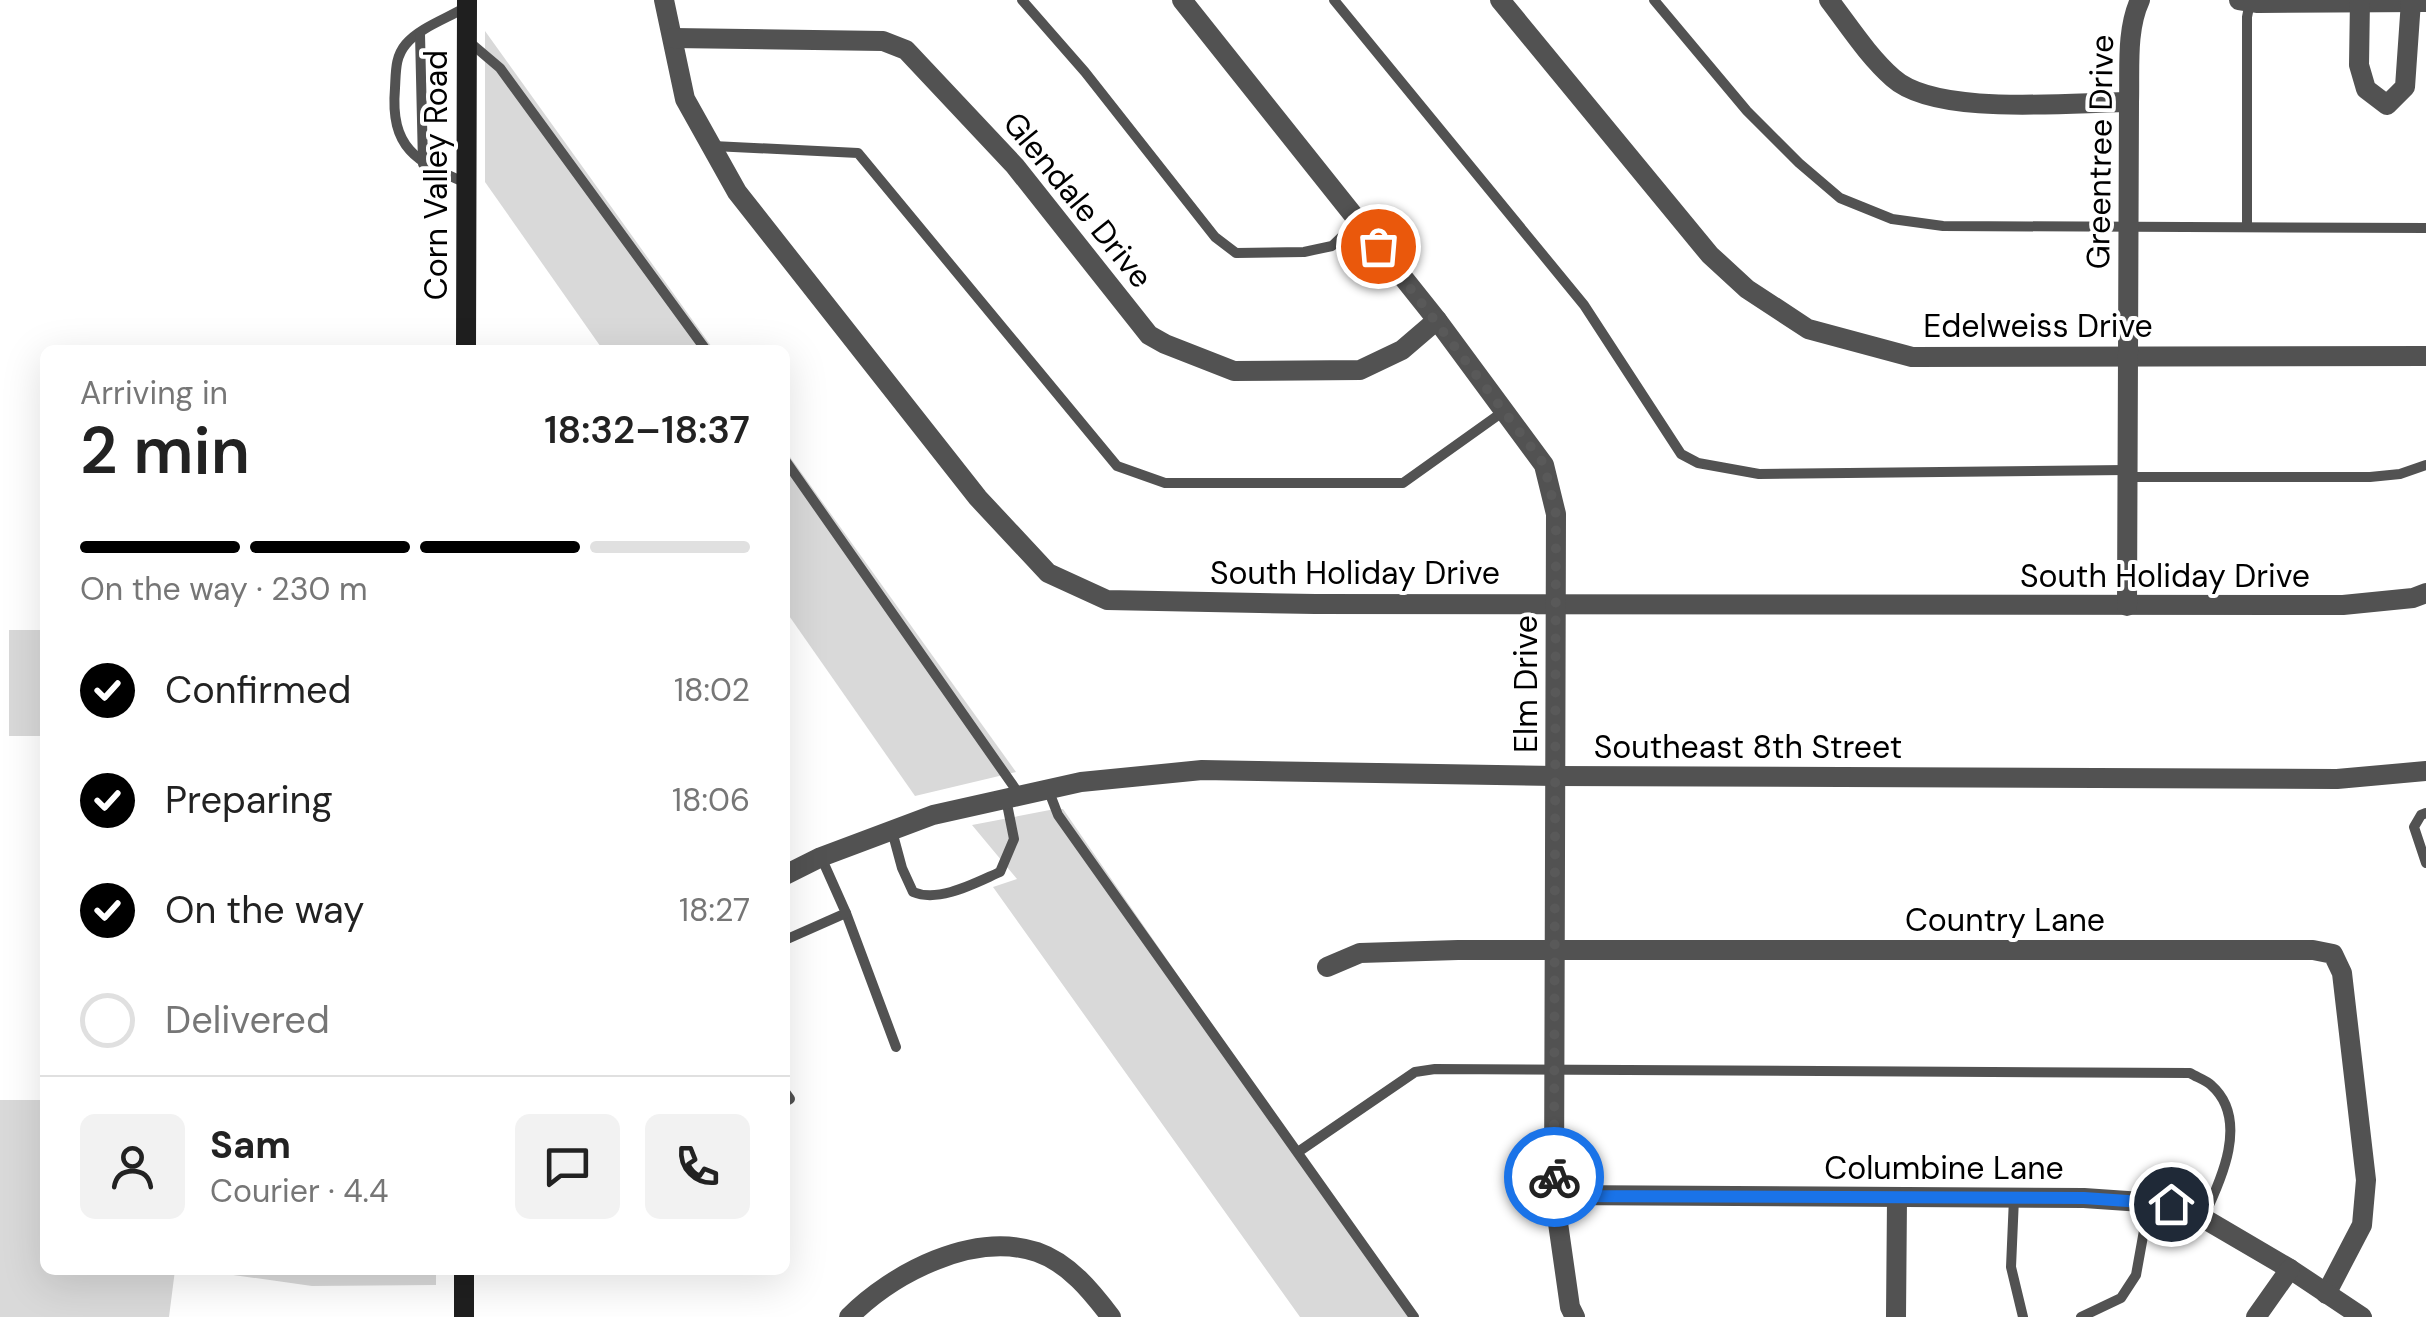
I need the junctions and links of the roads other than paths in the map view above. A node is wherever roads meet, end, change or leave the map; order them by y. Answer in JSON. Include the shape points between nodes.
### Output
{"nodes":[{"id":1,"x":664,"y":0,"type":"edge"},
{"id":2,"x":1022,"y":0,"type":"edge"},
{"id":3,"x":1182,"y":0,"type":"edge"},
{"id":4,"x":1334,"y":0,"type":"edge"},
{"id":5,"x":1500,"y":0,"type":"edge"},
{"id":6,"x":1654,"y":0,"type":"edge"},
{"id":7,"x":1829,"y":0,"type":"edge"},
{"id":8,"x":2140,"y":0,"type":"edge"},
{"id":9,"x":2360,"y":0,"type":"edge"},
{"id":10,"x":2245,"y":1,"type":"edge"},
{"id":11,"x":2418,"y":2,"type":"edge"},
{"id":12,"x":467,"y":3,"type":"edge"},
{"id":13,"x":420,"y":34,"type":"junction"},
{"id":14,"x":673,"y":38,"type":"junction"},
{"id":15,"x":466,"y":39,"type":"junction"},
{"id":16,"x":2129,"y":102,"type":"junction"},
{"id":17,"x":712,"y":146,"type":"junction"},
{"id":18,"x":423,"y":164,"type":"junction"},
{"id":19,"x":466,"y":183,"type":"junction"},
{"id":20,"x":1358,"y":221,"type":"junction"},
{"id":21,"x":2247,"y":226,"type":"junction"},
{"id":22,"x":2128,"y":227,"type":"junction"},
{"id":23,"x":2426,"y":228,"type":"edge"},
{"id":24,"x":1437,"y":320,"type":"junction"},
{"id":25,"x":466,"y":345,"type":"edge"},
{"id":26,"x":702,"y":345,"type":"edge"},
{"id":27,"x":2126,"y":355,"type":"junction"},
{"id":28,"x":2426,"y":356,"type":"edge"},
{"id":29,"x":1504,"y":410,"type":"junction"},
{"id":30,"x":2426,"y":465,"type":"edge"},
{"id":31,"x":790,"y":467,"type":"edge"},
{"id":32,"x":2126,"y":473,"type":"junction"},
{"id":33,"x":2426,"y":593,"type":"edge"},
{"id":34,"x":1556,"y":604,"type":"junction"},
{"id":35,"x":2126,"y":606,"type":"junction"},
{"id":36,"x":2426,"y":771,"type":"edge"},
{"id":37,"x":1555,"y":776,"type":"junction"},
{"id":38,"x":1048,"y":788,"type":"junction"},
{"id":39,"x":1012,"y":796,"type":"junction"},
{"id":40,"x":2426,"y":813,"type":"edge"},
{"id":41,"x":892,"y":830,"type":"junction"},
{"id":42,"x":821,"y":857,"type":"junction"},
{"id":43,"x":2426,"y":863,"type":"edge"},
{"id":44,"x":790,"y":873,"type":"edge"},
{"id":45,"x":846,"y":913,"type":"junction"},
{"id":46,"x":790,"y":938,"type":"edge"},
{"id":47,"x":1555,"y":952,"type":"junction"},
{"id":48,"x":1327,"y":967,"type":"dead end"},
{"id":49,"x":896,"y":1046,"type":"dead end"},
{"id":50,"x":1554,"y":1070,"type":"junction"},
{"id":51,"x":1298,"y":1152,"type":"junction"},
{"id":52,"x":1554,"y":1196,"type":"junction"},
{"id":53,"x":1897,"y":1198,"type":"junction"},
{"id":54,"x":2014,"y":1198,"type":"junction"},
{"id":55,"x":2148,"y":1203,"type":"junction"},
{"id":56,"x":2203,"y":1218,"type":"junction"},
{"id":57,"x":2290,"y":1269,"type":"junction"},
{"id":58,"x":464,"y":1275,"type":"edge"},
{"id":59,"x":2326,"y":1294,"type":"junction"},
{"id":60,"x":464,"y":1317,"type":"edge"},
{"id":61,"x":849,"y":1317,"type":"edge"},
{"id":62,"x":1111,"y":1317,"type":"edge"},
{"id":63,"x":1414,"y":1317,"type":"edge"},
{"id":64,"x":1575,"y":1317,"type":"edge"},
{"id":65,"x":1896,"y":1317,"type":"edge"},
{"id":66,"x":2023,"y":1317,"type":"edge"},
{"id":67,"x":2081,"y":1317,"type":"edge"},
{"id":68,"x":2256,"y":1317,"type":"edge"},
{"id":69,"x":2362,"y":1317,"type":"edge"}],
"edges":[{"from":1,"to":14,"type":"street","name":"South Holiday Drive"},
{"from":2,"to":20,"type":"lane","via":[[1215,237],[1236,253],[1332,246]]},
{"from":3,"to":20,"type":"street","name":"Elm Drive"},
{"from":4,"to":32,"type":"lane","via":[[1584,305],[1681,454],[1759,474]]},
{"from":5,"to":27,"type":"street","name":"Edelweiss Drive","via":[[1710,255],[1808,329],[1912,357]]},
{"from":6,"to":22,"type":"lane","via":[[1747,111],[1840,198],[1892,219],[1944,226]]},
{"from":7,"to":16,"type":"street","via":[[1894,79],[1918,94],[1956,103]]},
{"from":8,"to":16,"type":"street","name":"Greentree Drive"},
{"from":9,"to":10,"type":"street"},
{"from":9,"to":11,"type":"street"},
{"from":9,"to":11,"type":"street","via":[[2359,65],[2366,90],[2387,105],[2405,87]]},
{"from":10,"to":21,"type":"lane"},
{"from":12,"to":13,"type":"lane"},
{"from":12,"to":15,"type":"main road","name":"Corn Valley Road"},
{"from":13,"to":18,"type":"lane"},
{"from":13,"to":18,"type":"lane","via":[[397,56],[394,103],[396,130]]},
{"from":14,"to":17,"type":"street","name":"South Holiday Drive","via":[[685,99]]},
{"from":14,"to":24,"type":"street","name":"Glendale Drive","via":[[883,41],[906,50],[1015,166],[1149,336],[1234,372],[1360,370],[1402,350]]},
{"from":15,"to":19,"type":"main road","name":"Corn Valley Road"},
{"from":15,"to":26,"type":"lane","via":[[500,68]]},
{"from":16,"to":22,"type":"street","name":"Greentree Drive"},
{"from":17,"to":29,"type":"lane","via":[[858,153],[1117,466],[1166,483],[1403,483]]},
{"from":17,"to":34,"type":"street","name":"South Holiday Drive","via":[[737,192],[978,498],[1048,572],[1107,600]]},
{"from":18,"to":19,"type":"lane"},
{"from":19,"to":25,"type":"main road","name":"Corn Valley Road"},
{"from":20,"to":24,"type":"street","name":"Elm Drive"},
{"from":21,"to":22,"type":"lane"},
{"from":21,"to":23,"type":"lane"},
{"from":22,"to":27,"type":"street","name":"Greentree Drive"},
{"from":24,"to":29,"type":"street","name":"Elm Drive"},
{"from":27,"to":28,"type":"street","name":"Edelweiss Drive"},
{"from":27,"to":32,"type":"street","name":"Greentree Drive"},
{"from":29,"to":34,"type":"street","name":"Elm Drive","via":[[1544,464],[1556,514]]},
{"from":30,"to":32,"type":"lane","via":[[2370,477]]},
{"from":31,"to":39,"type":"lane"},
{"from":32,"to":35,"type":"street","name":"Greentree Drive"},
{"from":33,"to":35,"type":"street","name":"South Holiday Drive","via":[[2343,605]]},
{"from":34,"to":35,"type":"street","name":"South Holiday Drive"},
{"from":34,"to":37,"type":"street","name":"Elm Drive"},
{"from":36,"to":37,"type":"street","name":"Southeast 8th Street","via":[[2336,779]]},
{"from":37,"to":38,"type":"street","name":"Southeast 8th Street","via":[[1202,770]]},
{"from":37,"to":47,"type":"street","name":"Elm Drive"},
{"from":38,"to":39,"type":"street","name":"Southeast 8th Street"},
{"from":38,"to":51,"type":"lane","via":[[1058,815]]},
{"from":39,"to":41,"type":"street","name":"Southeast 8th Street"},
{"from":39,"to":41,"type":"lane","via":[[1014,839],[1000,872],[938,894],[913,892]]},
{"from":40,"to":43,"type":"lane","via":[[2414,827]]},
{"from":41,"to":42,"type":"street","name":"Southeast 8th Street"},
{"from":42,"to":44,"type":"street","name":"Southeast 8th Street"},
{"from":42,"to":45,"type":"lane"},
{"from":45,"to":46,"type":"lane"},
{"from":45,"to":49,"type":"lane"},
{"from":47,"to":48,"type":"street","name":"Country Lane","via":[[1360,952]]},
{"from":47,"to":50,"type":"street","name":"Elm Drive"},
{"from":47,"to":59,"type":"street","name":"Country Lane","via":[[2334,954],[2342,973],[2366,1180],[2362,1224]]},
{"from":50,"to":51,"type":"lane","via":[[1415,1072]]},
{"from":50,"to":52,"type":"street","name":"Elm Drive"},
{"from":50,"to":56,"type":"lane","via":[[2190,1073],[2212,1085],[2228,1111],[2229,1152]]},
{"from":51,"to":63,"type":"lane"},
{"from":52,"to":53,"type":"street","name":"Columbine Lane"},
{"from":52,"to":64,"type":"street","name":"Elm Drive"},
{"from":53,"to":54,"type":"street","name":"Columbine Lane"},
{"from":53,"to":65,"type":"street"},
{"from":54,"to":55,"type":"street","name":"Columbine Lane"},
{"from":54,"to":66,"type":"lane","via":[[2011,1266]]},
{"from":55,"to":56,"type":"street","name":"Columbine Lane","via":[[2171,1204]]},
{"from":55,"to":67,"type":"lane","via":[[2136,1275],[2121,1298]]},
{"from":56,"to":57,"type":"street","name":"Columbine Lane"},
{"from":57,"to":59,"type":"street","name":"Columbine Lane"},
{"from":57,"to":68,"type":"street"},
{"from":58,"to":60,"type":"main road"},
{"from":59,"to":69,"type":"street","name":"Columbine Lane"},
{"from":61,"to":62,"type":"street","via":[[899,1279],[958,1252],[997,1247],[1038,1252],[1085,1282]]}]}
